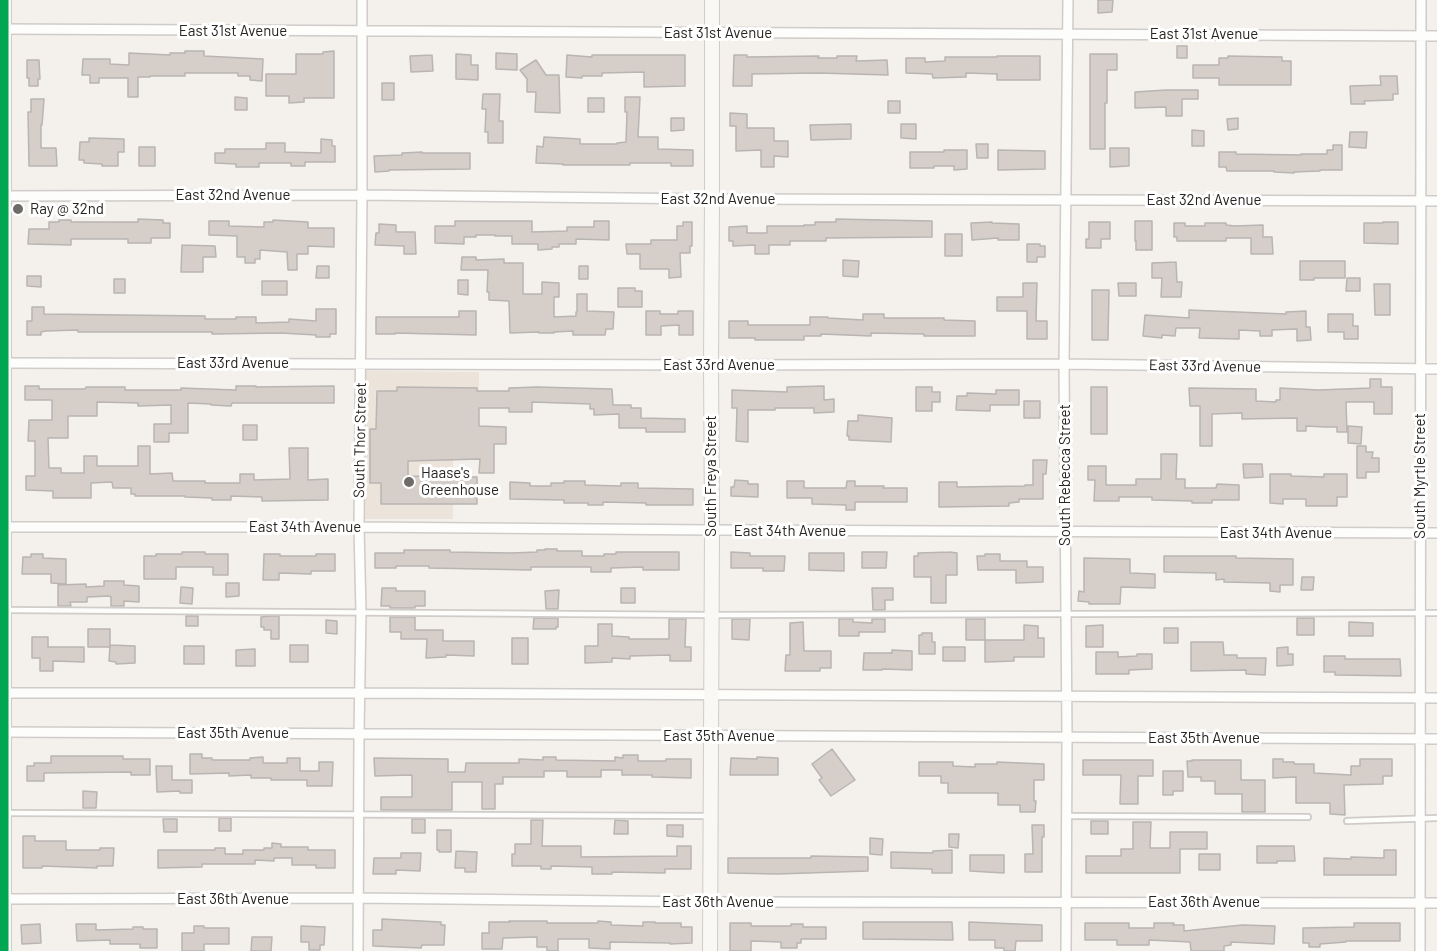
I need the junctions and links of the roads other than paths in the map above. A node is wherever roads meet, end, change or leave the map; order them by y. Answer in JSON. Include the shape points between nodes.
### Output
{"nodes":[{"id":1,"x":4,"y":0,"type":"edge"},
{"id":2,"x":362,"y":0,"type":"edge"},
{"id":3,"x":712,"y":0,"type":"edge"},
{"id":4,"x":1068,"y":0,"type":"edge"},
{"id":5,"x":1420,"y":0,"type":"edge"},
{"id":6,"x":2,"y":29,"type":"edge"},
{"id":7,"x":362,"y":32,"type":"junction"},
{"id":8,"x":712,"y":33,"type":"junction"},
{"id":9,"x":1069,"y":34,"type":"junction"},
{"id":10,"x":1420,"y":36,"type":"junction"},
{"id":11,"x":1437,"y":36,"type":"edge"},
{"id":12,"x":362,"y":195,"type":"junction"},
{"id":13,"x":2,"y":196,"type":"edge"},
{"id":14,"x":712,"y":199,"type":"junction"},
{"id":15,"x":1067,"y":200,"type":"junction"},
{"id":16,"x":1420,"y":201,"type":"junction"},
{"id":17,"x":1437,"y":201,"type":"edge"},
{"id":18,"x":2,"y":363,"type":"edge"},
{"id":19,"x":361,"y":363,"type":"junction"},
{"id":20,"x":1064,"y":364,"type":"junction"},
{"id":21,"x":711,"y":365,"type":"junction"},
{"id":22,"x":1437,"y":369,"type":"edge"},
{"id":23,"x":1420,"y":370,"type":"junction"},
{"id":24,"x":2,"y":527,"type":"edge"},
{"id":25,"x":359,"y":527,"type":"junction"},
{"id":26,"x":712,"y":530,"type":"junction"},
{"id":27,"x":1065,"y":532,"type":"junction"},
{"id":28,"x":1420,"y":533,"type":"junction"},
{"id":29,"x":1437,"y":533,"type":"edge"},
{"id":30,"x":2,"y":610,"type":"edge"},
{"id":31,"x":361,"y":613,"type":"junction"},
{"id":32,"x":1420,"y":613,"type":"junction"},
{"id":33,"x":1437,"y":613,"type":"edge"},
{"id":34,"x":712,"y":615,"type":"junction"},
{"id":35,"x":1066,"y":615,"type":"junction"},
{"id":36,"x":2,"y":693,"type":"edge"},
{"id":37,"x":360,"y":693,"type":"junction"},
{"id":38,"x":711,"y":696,"type":"junction"},
{"id":39,"x":1067,"y":697,"type":"junction"},
{"id":40,"x":1421,"y":698,"type":"junction"},
{"id":41,"x":1437,"y":698,"type":"edge"},
{"id":42,"x":2,"y":732,"type":"edge"},
{"id":43,"x":358,"y":734,"type":"junction"},
{"id":44,"x":711,"y":736,"type":"junction"},
{"id":45,"x":1067,"y":737,"type":"junction"},
{"id":46,"x":1421,"y":739,"type":"junction"},
{"id":47,"x":1437,"y":739,"type":"edge"},
{"id":48,"x":2,"y":813,"type":"edge"},
{"id":49,"x":359,"y":814,"type":"junction"},
{"id":50,"x":711,"y":816,"type":"junction"},
{"id":51,"x":1066,"y":816,"type":"junction"},
{"id":52,"x":1308,"y":817,"type":"dead end"},
{"id":53,"x":1421,"y":818,"type":"junction"},
{"id":54,"x":1437,"y":819,"type":"edge"},
{"id":55,"x":1347,"y":820,"type":"dead end"},
{"id":56,"x":359,"y":898,"type":"junction"},
{"id":57,"x":2,"y":899,"type":"edge"},
{"id":58,"x":710,"y":902,"type":"junction"},
{"id":59,"x":1066,"y":902,"type":"junction"},
{"id":60,"x":1420,"y":903,"type":"junction"},
{"id":61,"x":1437,"y":903,"type":"edge"},
{"id":62,"x":4,"y":951,"type":"edge"},
{"id":63,"x":358,"y":951,"type":"edge"},
{"id":64,"x":710,"y":951,"type":"edge"},
{"id":65,"x":1066,"y":951,"type":"edge"},
{"id":66,"x":1420,"y":951,"type":"edge"}],
"edges":[{"from":1,"to":6,"type":"main road"},
{"from":2,"to":7,"type":"street","name":"South Thor Street"},
{"from":3,"to":8,"type":"main road","name":"South Freya Street"},
{"from":4,"to":9,"type":"street","name":"South Rebecca Street"},
{"from":5,"to":10,"type":"street","name":"South Myrtle Street"},
{"from":6,"to":7,"type":"street","name":"East 31st Avenue"},
{"from":6,"to":13,"type":"main road"},
{"from":7,"to":8,"type":"street","name":"East 31st Avenue"},
{"from":7,"to":12,"type":"street","name":"South Thor Street"},
{"from":8,"to":9,"type":"street","name":"East 31st Avenue"},
{"from":8,"to":14,"type":"main road","name":"South Freya Street"},
{"from":9,"to":10,"type":"street","name":"East 31st Avenue"},
{"from":9,"to":15,"type":"street","name":"South Rebecca Street"},
{"from":10,"to":11,"type":"street","name":"East 31st Avenue"},
{"from":10,"to":16,"type":"street","name":"South Myrtle Street"},
{"from":12,"to":13,"type":"street","name":"East 32nd Avenue"},
{"from":12,"to":14,"type":"street","name":"East 32nd Avenue"},
{"from":12,"to":19,"type":"street","name":"South Thor Street"},
{"from":13,"to":18,"type":"main road"},
{"from":14,"to":15,"type":"street","name":"East 32nd Avenue"},
{"from":14,"to":21,"type":"main road","name":"South Freya Street"},
{"from":15,"to":16,"type":"street","name":"East 32nd Avenue"},
{"from":15,"to":20,"type":"street","name":"South Rebecca Street"},
{"from":16,"to":17,"type":"street","name":"East 32nd Avenue"},
{"from":16,"to":23,"type":"street","name":"South Myrtle Street"},
{"from":18,"to":19,"type":"street","name":"East 33rd Avenue"},
{"from":18,"to":24,"type":"main road"},
{"from":19,"to":21,"type":"street","name":"East 33rd Avenue"},
{"from":19,"to":25,"type":"street","name":"South Thor Street"},
{"from":20,"to":21,"type":"street","name":"East 33rd Avenue"},
{"from":20,"to":23,"type":"street","name":"East 33rd Avenue"},
{"from":20,"to":27,"type":"street","name":"South Rebecca Street"},
{"from":21,"to":26,"type":"main road","name":"South Freya Street"},
{"from":22,"to":23,"type":"street","name":"East 33rd Avenue"},
{"from":23,"to":28,"type":"street","name":"South Myrtle Street"},
{"from":24,"to":25,"type":"street","name":"East 34th Avenue"},
{"from":24,"to":30,"type":"main road"},
{"from":25,"to":26,"type":"street","name":"East 34th Avenue"},
{"from":25,"to":31,"type":"street","name":"South Thor Street"},
{"from":26,"to":27,"type":"street","name":"East 34th Avenue"},
{"from":26,"to":34,"type":"main road","name":"South Freya Street"},
{"from":27,"to":28,"type":"street","name":"East 34th Avenue"},
{"from":27,"to":35,"type":"street","name":"South Rebecca Street"},
{"from":28,"to":29,"type":"street","name":"East 34th Avenue"},
{"from":28,"to":32,"type":"street","name":"South Myrtle Street"},
{"from":30,"to":31,"type":"lane"},
{"from":30,"to":36,"type":"main road"},
{"from":31,"to":34,"type":"lane"},
{"from":31,"to":37,"type":"street","name":"South Thor Street"},
{"from":32,"to":33,"type":"lane"},
{"from":32,"to":35,"type":"lane"},
{"from":32,"to":40,"type":"street","name":"South Myrtle Street"},
{"from":34,"to":35,"type":"lane"},
{"from":34,"to":38,"type":"main road","name":"South Freya Street"},
{"from":35,"to":39,"type":"street","name":"South Rebecca Street"},
{"from":36,"to":37,"type":"street"},
{"from":36,"to":42,"type":"main road"},
{"from":37,"to":38,"type":"street"},
{"from":37,"to":43,"type":"street","name":"South Thor Street"},
{"from":38,"to":39,"type":"street"},
{"from":38,"to":44,"type":"main road","name":"South Freya Street"},
{"from":39,"to":40,"type":"street"},
{"from":39,"to":45,"type":"street","name":"South Rebecca Street"},
{"from":40,"to":41,"type":"street"},
{"from":40,"to":46,"type":"street","name":"South Myrtle Street"},
{"from":42,"to":43,"type":"street","name":"East 35th Avenue"},
{"from":42,"to":48,"type":"main road"},
{"from":43,"to":44,"type":"street","name":"East 35th Avenue"},
{"from":43,"to":49,"type":"street","name":"South Thor Street"},
{"from":44,"to":45,"type":"street","name":"East 35th Avenue"},
{"from":44,"to":50,"type":"main road","name":"South Freya Street"},
{"from":45,"to":46,"type":"street","name":"East 35th Avenue"},
{"from":45,"to":51,"type":"street","name":"South Rebecca Street"},
{"from":46,"to":47,"type":"street","name":"East 35th Avenue"},
{"from":46,"to":53,"type":"street","name":"South Myrtle Street"},
{"from":48,"to":49,"type":"lane"},
{"from":48,"to":57,"type":"main road"},
{"from":49,"to":50,"type":"lane"},
{"from":49,"to":56,"type":"street","name":"South Thor Street"},
{"from":50,"to":58,"type":"main road","name":"South Freya Street"},
{"from":51,"to":52,"type":"lane"},
{"from":51,"to":59,"type":"street","name":"South Rebecca Street"},
{"from":53,"to":54,"type":"lane"},
{"from":53,"to":55,"type":"lane"},
{"from":53,"to":60,"type":"street","name":"South Myrtle Street"},
{"from":56,"to":57,"type":"street","name":"East 36th Avenue"},
{"from":56,"to":58,"type":"street","name":"East 36th Avenue"},
{"from":56,"to":63,"type":"street","name":"South Thor Street"},
{"from":57,"to":62,"type":"main road"},
{"from":58,"to":59,"type":"street","name":"East 36th Avenue"},
{"from":58,"to":64,"type":"main road","name":"South Freya Street"},
{"from":59,"to":60,"type":"street","name":"East 36th Avenue"},
{"from":59,"to":65,"type":"street","name":"South Rebecca Street"},
{"from":60,"to":61,"type":"street","name":"East 36th Avenue"},
{"from":60,"to":66,"type":"street","name":"South Myrtle Street"}]}
